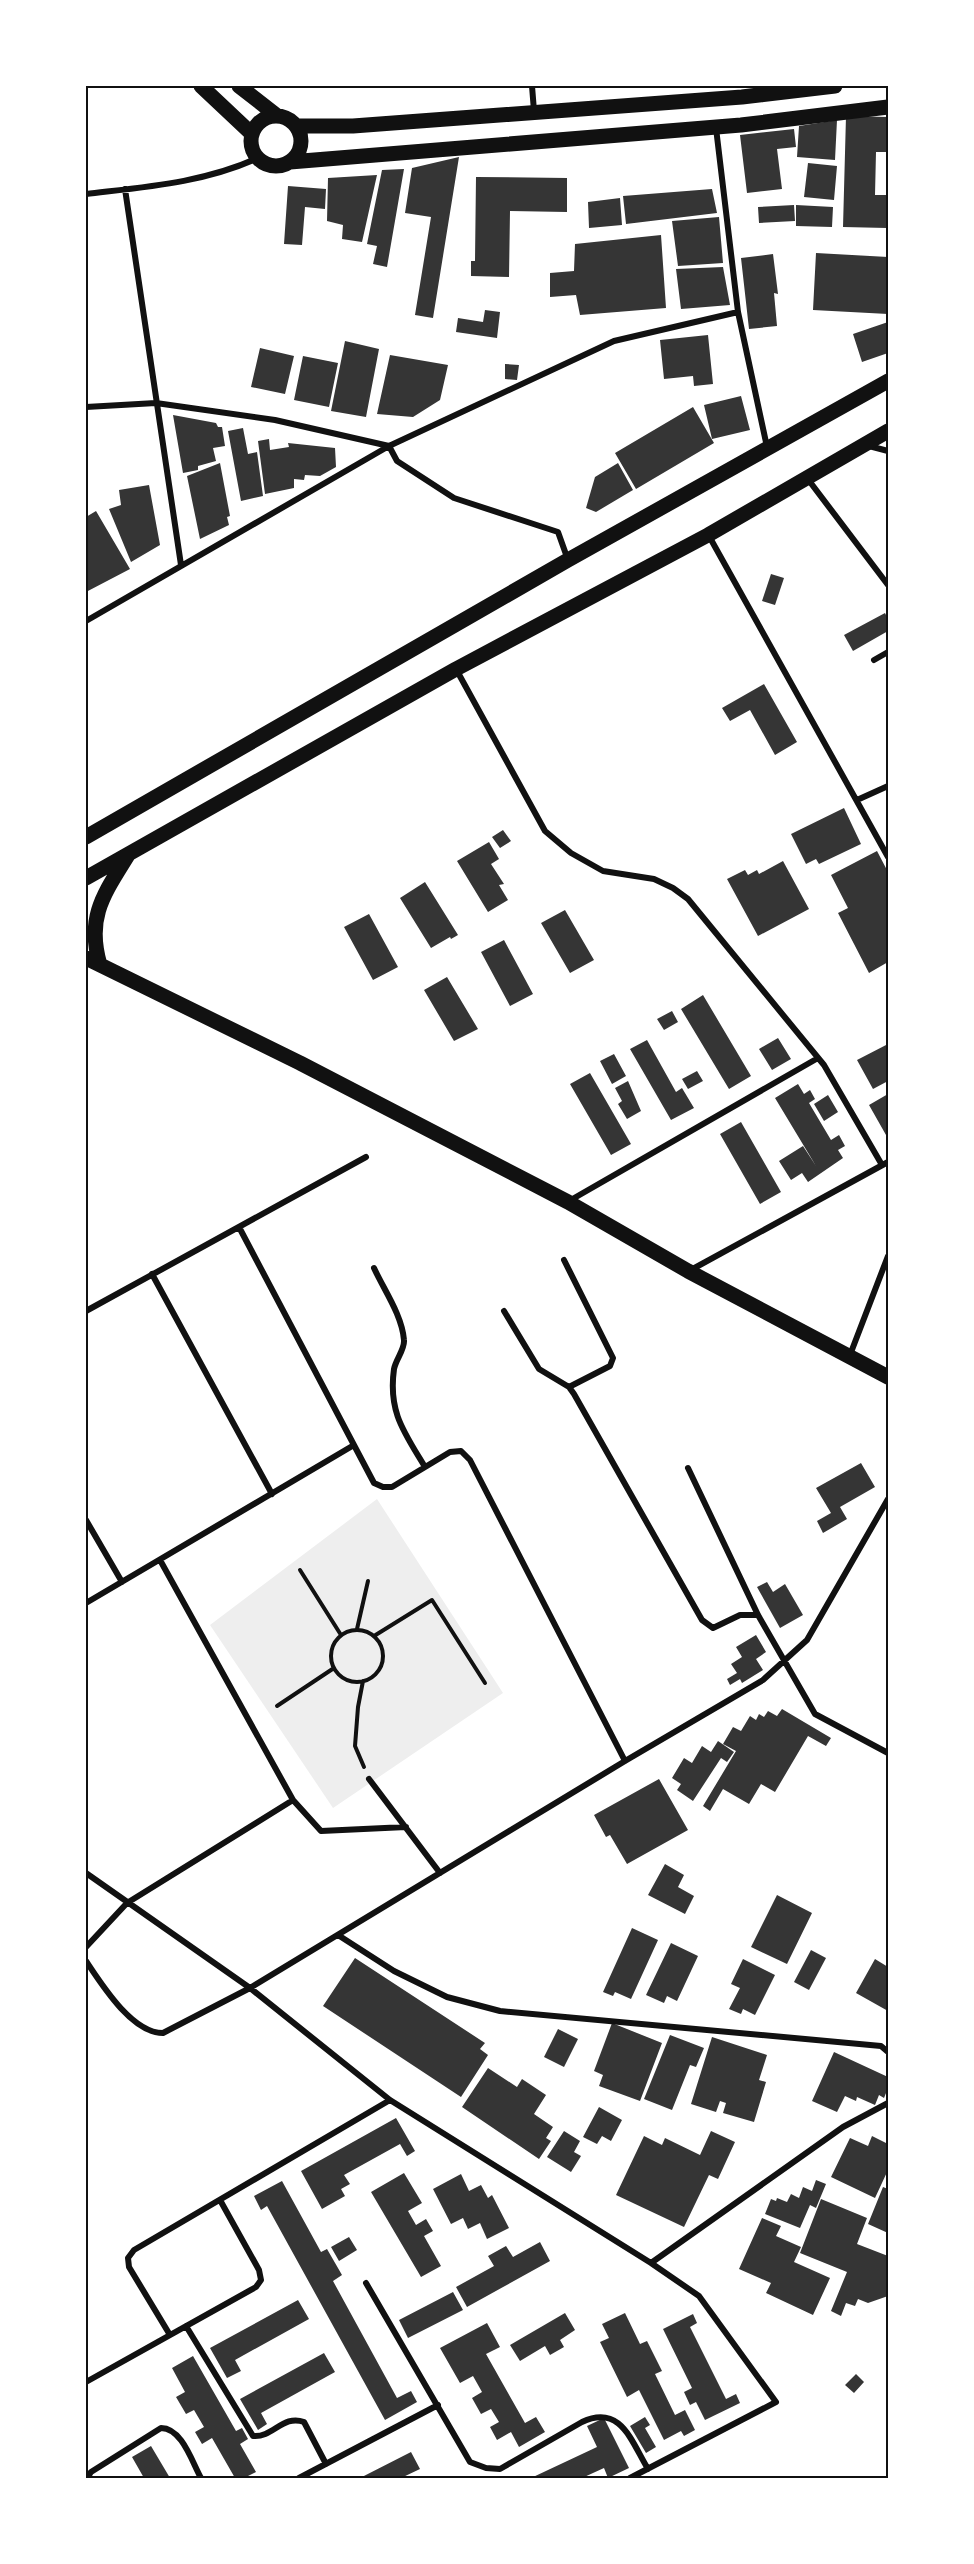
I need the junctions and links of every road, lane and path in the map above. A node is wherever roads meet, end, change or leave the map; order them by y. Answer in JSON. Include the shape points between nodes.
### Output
{"nodes":[{"id":1,"x":201,"y":86,"type":"edge"},
{"id":2,"x":239,"y":86,"type":"edge"},
{"id":3,"x":532,"y":86,"type":"edge"},
{"id":4,"x":835,"y":86,"type":"edge"},
{"id":5,"x":888,"y":107,"type":"edge"},
{"id":6,"x":534,"y":112,"type":"junction"},
{"id":7,"x":276,"y":116,"type":"junction"},
{"id":8,"x":297,"y":126,"type":"junction"},
{"id":9,"x":716,"y":128,"type":"junction"},
{"id":10,"x":252,"y":134,"type":"junction"},
{"id":11,"x":258,"y":158,"type":"junction"},
{"id":12,"x":290,"y":162,"type":"junction"},
{"id":13,"x":125,"y":189,"type":"junction"},
{"id":14,"x":86,"y":194,"type":"edge"},
{"id":15,"x":738,"y":312,"type":"junction"},
{"id":16,"x":888,"y":381,"type":"edge"},
{"id":17,"x":156,"y":403,"type":"junction"},
{"id":18,"x":86,"y":408,"type":"edge"},
{"id":19,"x":888,"y":431,"type":"edge"},
{"id":20,"x":865,"y":445,"type":"junction"},
{"id":21,"x":389,"y":446,"type":"junction"},
{"id":22,"x":767,"y":448,"type":"junction"},
{"id":23,"x":888,"y":451,"type":"edge"},
{"id":24,"x":806,"y":478,"type":"junction"},
{"id":25,"x":708,"y":535,"type":"junction"},
{"id":26,"x":568,"y":560,"type":"junction"},
{"id":27,"x":181,"y":565,"type":"junction"},
{"id":28,"x":888,"y":585,"type":"edge"},
{"id":29,"x":86,"y":621,"type":"edge"},
{"id":30,"x":888,"y":652,"type":"edge"},
{"id":31,"x":874,"y":660,"type":"dead end"},
{"id":32,"x":456,"y":669,"type":"junction"},
{"id":33,"x":888,"y":786,"type":"edge"},
{"id":34,"x":856,"y":800,"type":"junction"},
{"id":35,"x":86,"y":837,"type":"edge"},
{"id":36,"x":129,"y":854,"type":"junction"},
{"id":37,"x":888,"y":857,"type":"edge"},
{"id":38,"x":86,"y":878,"type":"edge"},
{"id":39,"x":86,"y":958,"type":"edge"},
{"id":40,"x":100,"y":965,"type":"junction"},
{"id":41,"x":818,"y":1058,"type":"junction"},
{"id":42,"x":366,"y":1157,"type":"dead end"},
{"id":43,"x":885,"y":1163,"type":"edge"},
{"id":44,"x":568,"y":1202,"type":"junction"},
{"id":45,"x":238,"y":1227,"type":"junction"},
{"id":46,"x":888,"y":1256,"type":"edge"},
{"id":47,"x":564,"y":1260,"type":"dead end"},
{"id":48,"x":374,"y":1268,"type":"dead end"},
{"id":49,"x":688,"y":1271,"type":"junction"},
{"id":50,"x":152,"y":1274,"type":"junction"},
{"id":51,"x":86,"y":1311,"type":"edge"},
{"id":52,"x":504,"y":1311,"type":"dead end"},
{"id":53,"x":850,"y":1356,"type":"junction"},
{"id":54,"x":888,"y":1377,"type":"edge"},
{"id":55,"x":569,"y":1387,"type":"junction"},
{"id":56,"x":354,"y":1445,"type":"junction"},
{"id":57,"x":424,"y":1467,"type":"junction"},
{"id":58,"x":688,"y":1468,"type":"dead end"},
{"id":59,"x":272,"y":1494,"type":"junction"},
{"id":60,"x":888,"y":1499,"type":"edge"},
{"id":61,"x":86,"y":1520,"type":"edge"},
{"id":62,"x":160,"y":1560,"type":"junction"},
{"id":63,"x":300,"y":1570,"type":"dead end"},
{"id":64,"x":368,"y":1581,"type":"dead end"},
{"id":65,"x":122,"y":1582,"type":"junction"},
{"id":66,"x":86,"y":1603,"type":"edge"},
{"id":67,"x":759,"y":1615,"type":"junction"},
{"id":68,"x":357,"y":1629,"type":"junction"},
{"id":69,"x":341,"y":1635,"type":"junction"},
{"id":70,"x":374,"y":1636,"type":"junction"},
{"id":71,"x":785,"y":1660,"type":"junction"},
{"id":72,"x":334,"y":1668,"type":"junction"},
{"id":73,"x":363,"y":1681,"type":"junction"},
{"id":74,"x":485,"y":1683,"type":"dead end"},
{"id":75,"x":277,"y":1706,"type":"dead end"},
{"id":76,"x":888,"y":1753,"type":"edge"},
{"id":77,"x":625,"y":1761,"type":"junction"},
{"id":78,"x":369,"y":1779,"type":"joint"},
{"id":79,"x":293,"y":1800,"type":"junction"},
{"id":80,"x":406,"y":1827,"type":"junction"},
{"id":81,"x":86,"y":1873,"type":"edge"},
{"id":82,"x":440,"y":1873,"type":"junction"},
{"id":83,"x":127,"y":1903,"type":"junction"},
{"id":84,"x":338,"y":1935,"type":"junction"},
{"id":85,"x":86,"y":1947,"type":"edge"},
{"id":86,"x":86,"y":1961,"type":"edge"},
{"id":87,"x":250,"y":1988,"type":"junction"},
{"id":88,"x":888,"y":2052,"type":"edge"},
{"id":89,"x":390,"y":2100,"type":"junction"},
{"id":90,"x":888,"y":2103,"type":"edge"},
{"id":91,"x":220,"y":2200,"type":"junction"},
{"id":92,"x":651,"y":2263,"type":"junction"},
{"id":93,"x":366,"y":2283,"type":"dead end"},
{"id":94,"x":186,"y":2326,"type":"junction"},
{"id":95,"x":170,"y":2335,"type":"junction"},
{"id":96,"x":86,"y":2382,"type":"edge"},
{"id":97,"x":438,"y":2405,"type":"junction"},
{"id":98,"x":326,"y":2464,"type":"junction"},
{"id":99,"x":648,"y":2469,"type":"junction"},
{"id":100,"x":87,"y":2478,"type":"edge"},
{"id":101,"x":201,"y":2478,"type":"edge"},
{"id":102,"x":299,"y":2478,"type":"edge"},
{"id":103,"x":630,"y":2478,"type":"edge"}],
"edges":[{"from":1,"to":10,"type":"main road"},
{"from":2,"to":7,"type":"main road"},
{"from":3,"to":6,"type":"street"},
{"from":4,"to":6,"type":"main road"},
{"from":5,"to":9,"type":"main road"},
{"from":6,"to":8,"type":"main road","via":[[353,126]]},
{"from":7,"to":8,"type":"main road"},
{"from":7,"to":10,"type":"main road","via":[[261,120]]},
{"from":8,"to":12,"type":"main road","via":[[302,142]]},
{"from":9,"to":12,"type":"main road"},
{"from":9,"to":15,"type":"street"},
{"from":10,"to":11,"type":"main road","via":[[253,151]]},
{"from":11,"to":12,"type":"main road","via":[[273,166]]},
{"from":11,"to":13,"type":"street","via":[[203,178]]},
{"from":13,"to":14,"type":"street"},
{"from":13,"to":17,"type":"street"},
{"from":15,"to":21,"type":"street","via":[[614,341]]},
{"from":15,"to":22,"type":"street"},
{"from":16,"to":22,"type":"main road"},
{"from":17,"to":18,"type":"street"},
{"from":17,"to":21,"type":"street","via":[[275,420]]},
{"from":17,"to":27,"type":"street"},
{"from":19,"to":20,"type":"main road"},
{"from":20,"to":23,"type":"street"},
{"from":20,"to":24,"type":"main road"},
{"from":21,"to":26,"type":"street","via":[[397,461],[454,498],[558,531]]},
{"from":21,"to":27,"type":"street"},
{"from":22,"to":26,"type":"main road"},
{"from":24,"to":25,"type":"main road"},
{"from":24,"to":28,"type":"street"},
{"from":25,"to":32,"type":"main road"},
{"from":25,"to":34,"type":"street"},
{"from":26,"to":35,"type":"main road"},
{"from":27,"to":29,"type":"street"},
{"from":30,"to":31,"type":"street"},
{"from":32,"to":36,"type":"main road"},
{"from":32,"to":41,"type":"street","via":[[545,831],[572,853],[603,870],[654,879],[688,900]]},
{"from":33,"to":34,"type":"street"},
{"from":34,"to":37,"type":"street"},
{"from":36,"to":38,"type":"main road"},
{"from":36,"to":40,"type":"main road","via":[[97,911],[94,932]]},
{"from":39,"to":40,"type":"main road"},
{"from":40,"to":44,"type":"main road"},
{"from":41,"to":43,"type":"street"},
{"from":41,"to":44,"type":"street"},
{"from":42,"to":45,"type":"street"},
{"from":43,"to":49,"type":"street"},
{"from":44,"to":49,"type":"main road"},
{"from":45,"to":50,"type":"street"},
{"from":45,"to":56,"type":"street"},
{"from":46,"to":53,"type":"street"},
{"from":47,"to":55,"type":"street","via":[[613,1358],[610,1366]]},
{"from":48,"to":57,"type":"street","via":[[403,1329],[405,1343],[396,1360],[393,1404],[398,1421]]},
{"from":49,"to":53,"type":"main road"},
{"from":50,"to":51,"type":"street"},
{"from":50,"to":59,"type":"street"},
{"from":52,"to":55,"type":"street","via":[[539,1369]]},
{"from":53,"to":54,"type":"main road"},
{"from":55,"to":67,"type":"street","via":[[702,1620],[713,1628],[740,1615]]},
{"from":56,"to":57,"type":"street","via":[[374,1484],[383,1487],[392,1486]]},
{"from":56,"to":59,"type":"street"},
{"from":57,"to":77,"type":"street","via":[[450,1452],[461,1451],[470,1460]]},
{"from":58,"to":67,"type":"street"},
{"from":59,"to":62,"type":"street"},
{"from":60,"to":71,"type":"street","via":[[807,1640]]},
{"from":61,"to":65,"type":"street"},
{"from":62,"to":65,"type":"street"},
{"from":62,"to":79,"type":"street"},
{"from":63,"to":69,"type":"path"},
{"from":64,"to":68,"type":"path"},
{"from":65,"to":66,"type":"street"},
{"from":67,"to":71,"type":"street"},
{"from":68,"to":69,"type":"path"},
{"from":68,"to":70,"type":"path"},
{"from":69,"to":72,"type":"path","via":[[332,1651]]},
{"from":70,"to":73,"type":"path","via":[[383,1649],[382,1666]]},
{"from":70,"to":74,"type":"path","via":[[432,1600]]},
{"from":71,"to":76,"type":"street","via":[[815,1714]]},
{"from":71,"to":77,"type":"street","via":[[763,1680]]},
{"from":72,"to":73,"type":"path","via":[[347,1679]]},
{"from":72,"to":75,"type":"path"},
{"from":73,"to":78,"type":"path","via":[[355,1746]]},
{"from":77,"to":82,"type":"street"},
{"from":78,"to":80,"type":"street"},
{"from":79,"to":80,"type":"street","via":[[321,1831]]},
{"from":79,"to":83,"type":"street"},
{"from":80,"to":82,"type":"street"},
{"from":81,"to":83,"type":"street"},
{"from":82,"to":84,"type":"street"},
{"from":83,"to":85,"type":"street"},
{"from":83,"to":87,"type":"street"},
{"from":84,"to":87,"type":"street"},
{"from":84,"to":88,"type":"street","via":[[394,1971],[447,1997],[500,2011],[881,2046]]},
{"from":86,"to":87,"type":"street","via":[[108,1994],[152,2033],[163,2033]]},
{"from":87,"to":89,"type":"street"},
{"from":89,"to":91,"type":"street"},
{"from":89,"to":92,"type":"street"},
{"from":90,"to":92,"type":"street","via":[[843,2127]]},
{"from":91,"to":94,"type":"street","via":[[261,2280],[256,2287]]},
{"from":91,"to":95,"type":"street","via":[[134,2250],[128,2258],[129,2267]]},
{"from":92,"to":99,"type":"street","via":[[699,2296],[776,2402]]},
{"from":93,"to":97,"type":"street"},
{"from":94,"to":95,"type":"street"},
{"from":94,"to":98,"type":"street","via":[[253,2436],[261,2437],[289,2420],[304,2422]]},
{"from":95,"to":96,"type":"street"},
{"from":97,"to":98,"type":"street"},
{"from":97,"to":99,"type":"street","via":[[470,2462],[486,2468],[500,2469],[582,2422],[608,2417],[619,2422]]},
{"from":98,"to":102,"type":"street"},
{"from":99,"to":103,"type":"street"},
{"from":100,"to":101,"type":"street","via":[[161,2428],[168,2428],[176,2433]]}]}
